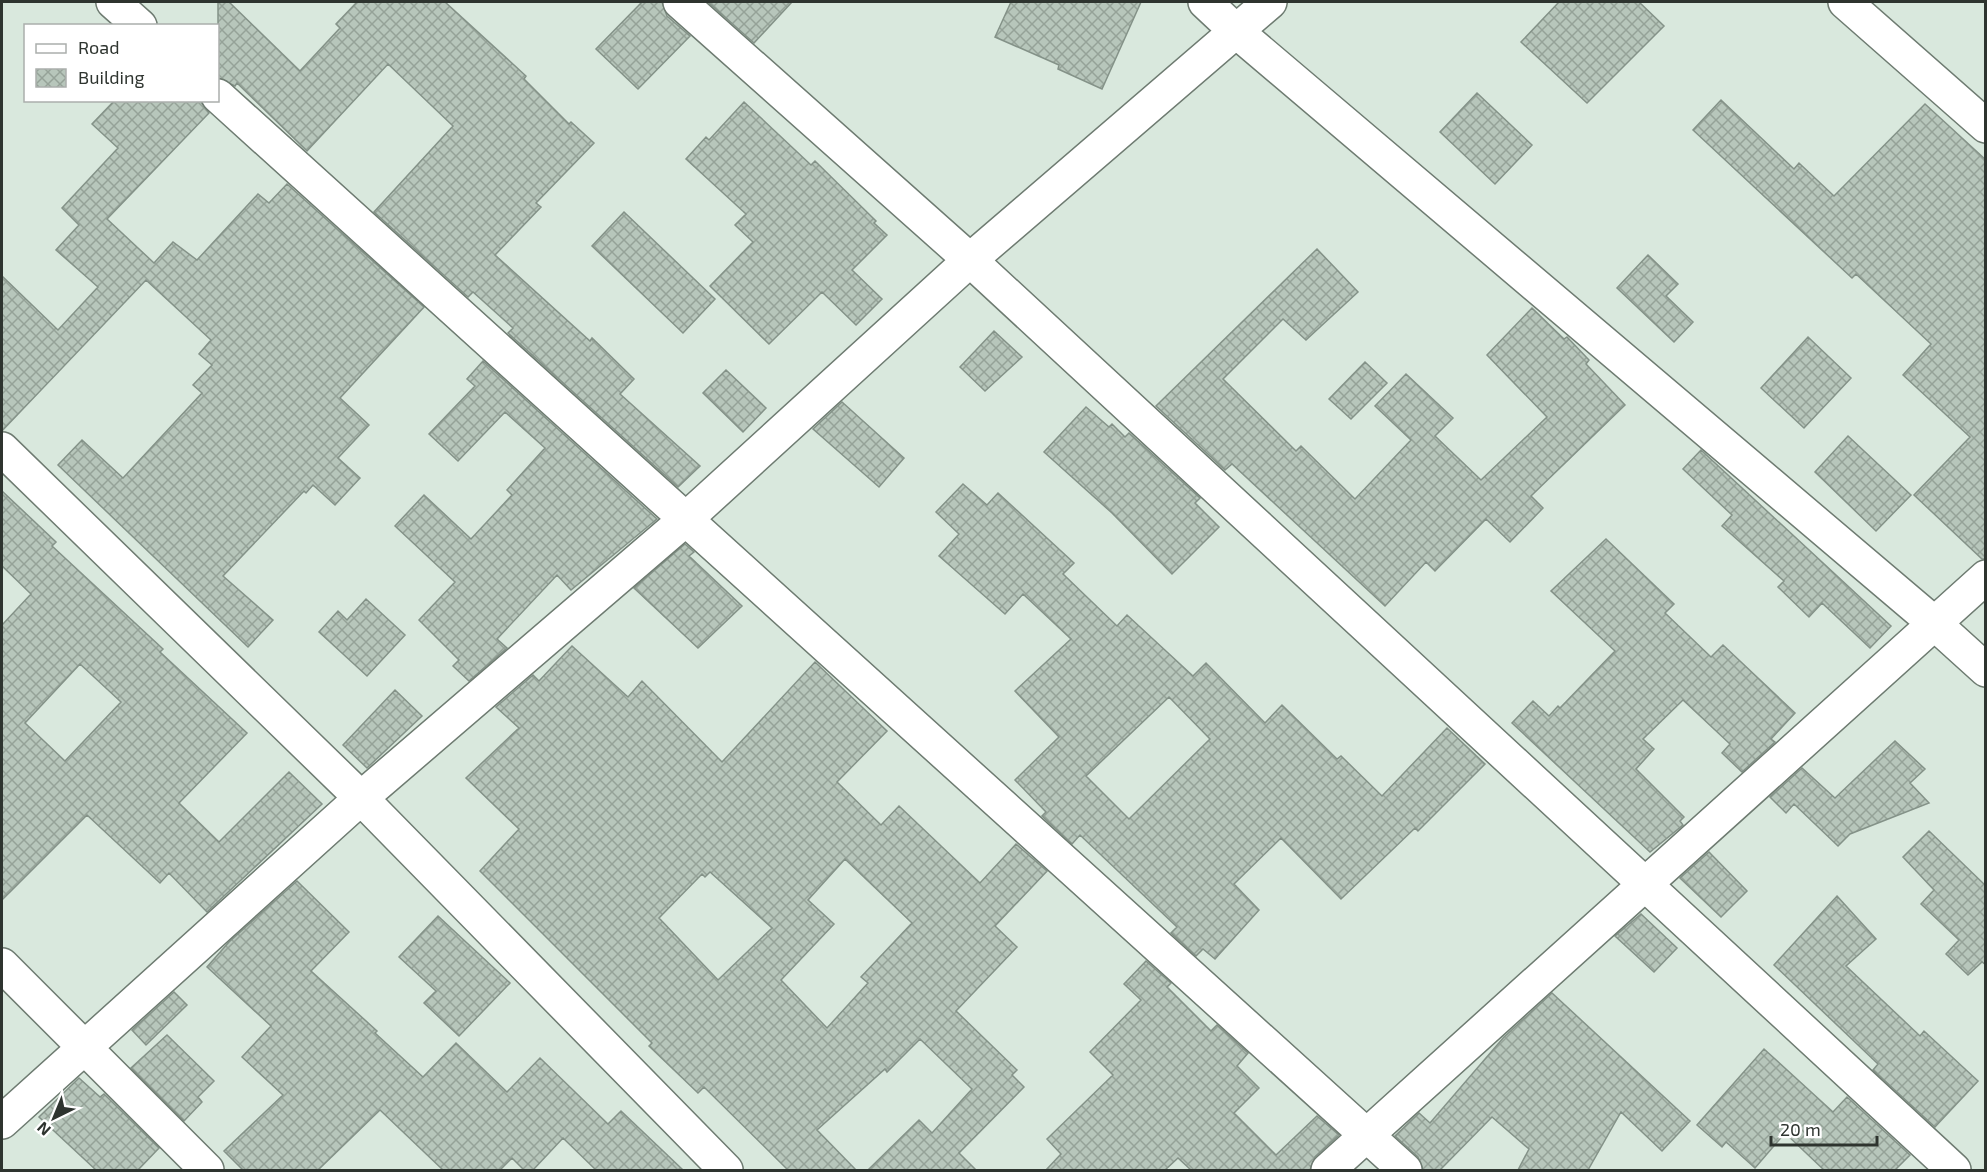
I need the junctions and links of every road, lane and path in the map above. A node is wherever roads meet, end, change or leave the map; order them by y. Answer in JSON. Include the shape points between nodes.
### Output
{"nodes":[{"id":1,"x":113,"y":2,"type":"edge"},
{"id":2,"x":680,"y":2,"type":"edge"},
{"id":3,"x":1205,"y":2,"type":"edge"},
{"id":4,"x":1270,"y":2,"type":"edge"},
{"id":5,"x":1845,"y":2,"type":"edge"},
{"id":6,"x":138,"y":24,"type":"edge"},
{"id":7,"x":1237,"y":32,"type":"junction"},
{"id":8,"x":219,"y":97,"type":"edge"},
{"id":9,"x":1986,"y":126,"type":"edge"},
{"id":10,"x":970,"y":260,"type":"junction"},
{"id":11,"x":2,"y":449,"type":"edge"},
{"id":12,"x":686,"y":519,"type":"junction"},
{"id":13,"x":1986,"y":577,"type":"edge"},
{"id":14,"x":1934,"y":623,"type":"junction"},
{"id":15,"x":1986,"y":670,"type":"edge"},
{"id":16,"x":361,"y":798,"type":"junction"},
{"id":17,"x":1644,"y":884,"type":"junction"},
{"id":18,"x":2,"y":964,"type":"edge"},
{"id":19,"x":86,"y":1047,"type":"junction"},
{"id":20,"x":2,"y":1122,"type":"edge"},
{"id":21,"x":1366,"y":1135,"type":"junction"},
{"id":22,"x":207,"y":1170,"type":"edge"},
{"id":23,"x":726,"y":1170,"type":"edge"},
{"id":24,"x":1328,"y":1170,"type":"edge"},
{"id":25,"x":1405,"y":1170,"type":"edge"},
{"id":26,"x":1954,"y":1170,"type":"edge"}],
"edges":[{"from":1,"to":6,"type":"street"},
{"from":2,"to":10,"type":"street"},
{"from":3,"to":7,"type":"street"},
{"from":4,"to":7,"type":"street"},
{"from":5,"to":9,"type":"street"},
{"from":7,"to":10,"type":"street"},
{"from":7,"to":14,"type":"street"},
{"from":8,"to":12,"type":"street"},
{"from":10,"to":12,"type":"street"},
{"from":10,"to":17,"type":"street"},
{"from":11,"to":16,"type":"street"},
{"from":12,"to":16,"type":"street"},
{"from":12,"to":21,"type":"street"},
{"from":13,"to":14,"type":"street"},
{"from":14,"to":15,"type":"street"},
{"from":14,"to":17,"type":"street"},
{"from":16,"to":19,"type":"street"},
{"from":16,"to":23,"type":"street"},
{"from":17,"to":21,"type":"street"},
{"from":17,"to":26,"type":"street"},
{"from":18,"to":19,"type":"street"},
{"from":19,"to":20,"type":"street"},
{"from":19,"to":22,"type":"street"},
{"from":21,"to":24,"type":"street"},
{"from":21,"to":25,"type":"street"}]}
